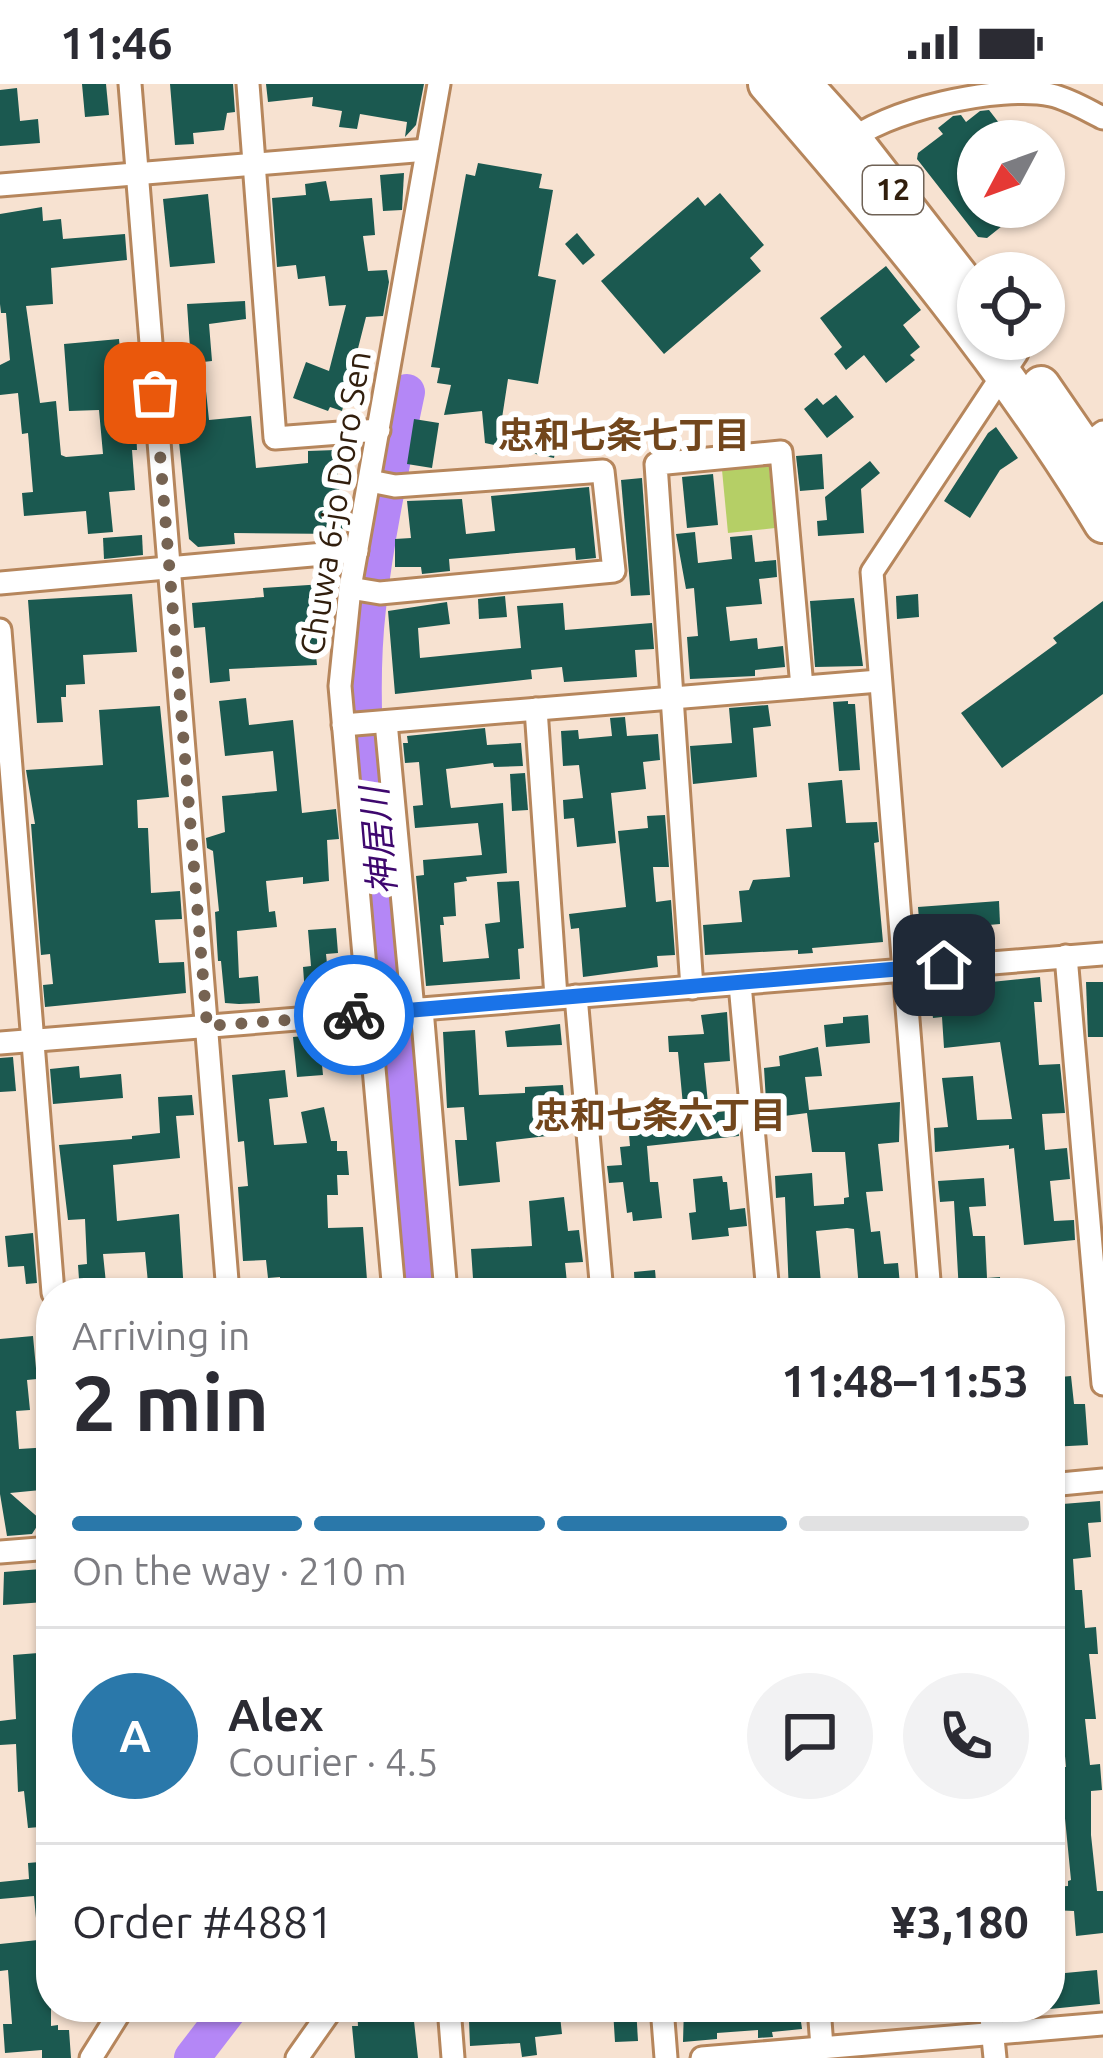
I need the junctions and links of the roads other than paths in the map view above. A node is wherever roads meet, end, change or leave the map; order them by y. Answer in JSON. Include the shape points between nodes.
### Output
{"nodes":[{"id":1,"x":130,"y":84,"type":"edge"},
{"id":2,"x":248,"y":84,"type":"edge"},
{"id":3,"x":439,"y":84,"type":"edge"},
{"id":4,"x":767,"y":84,"type":"edge"},
{"id":5,"x":803,"y":84,"type":"edge"},
{"id":6,"x":1103,"y":118,"type":"edge"},
{"id":7,"x":842,"y":148,"type":"junction"},
{"id":8,"x":427,"y":150,"type":"junction"},
{"id":9,"x":255,"y":162,"type":"junction"},
{"id":10,"x":137,"y":174,"type":"junction"},
{"id":11,"x":0,"y":185,"type":"edge"},
{"id":12,"x":957,"y":277,"type":"edge"},
{"id":13,"x":957,"y":291,"type":"edge"},
{"id":14,"x":1006,"y":360,"type":"edge"},
{"id":15,"x":1013,"y":360,"type":"edge"},
{"id":16,"x":379,"y":430,"type":"junction"},
{"id":17,"x":1089,"y":454,"type":"edge"},
{"id":18,"x":381,"y":483,"type":"junction"},
{"id":19,"x":1103,"y":524,"type":"edge"},
{"id":20,"x":357,"y":550,"type":"junction"},
{"id":21,"x":170,"y":569,"type":"junction"},
{"id":22,"x":0,"y":583,"type":"edge"},
{"id":23,"x":364,"y":590,"type":"junction"},
{"id":24,"x":0,"y":630,"type":"edge"},
{"id":25,"x":879,"y":681,"type":"junction"},
{"id":26,"x":802,"y":687,"type":"junction"},
{"id":27,"x":672,"y":698,"type":"junction"},
{"id":28,"x":536,"y":710,"type":"junction"},
{"id":29,"x":366,"y":724,"type":"junction"},
{"id":30,"x":1103,"y":954,"type":"edge"},
{"id":31,"x":1066,"y":956,"type":"junction"},
{"id":32,"x":903,"y":968,"type":"junction"},
{"id":33,"x":740,"y":984,"type":"junction"},
{"id":34,"x":692,"y":988,"type":"junction"},
{"id":35,"x":566,"y":996,"type":"junction"},
{"id":36,"x":399,"y":1011,"type":"junction"},
{"id":37,"x":207,"y":1026,"type":"junction"},
{"id":38,"x":32,"y":1040,"type":"junction"},
{"id":39,"x":0,"y":1043,"type":"edge"},
{"id":40,"x":52,"y":1278,"type":"edge"},
{"id":41,"x":227,"y":1278,"type":"edge"},
{"id":42,"x":394,"y":1278,"type":"edge"},
{"id":43,"x":444,"y":1278,"type":"edge"},
{"id":44,"x":600,"y":1278,"type":"edge"},
{"id":45,"x":767,"y":1278,"type":"edge"},
{"id":46,"x":929,"y":1278,"type":"edge"},
{"id":47,"x":1103,"y":1384,"type":"edge"},
{"id":48,"x":1103,"y":1480,"type":"edge"},
{"id":49,"x":1065,"y":1484,"type":"edge"},
{"id":50,"x":36,"y":1549,"type":"edge"},
{"id":51,"x":0,"y":1552,"type":"edge"},
{"id":52,"x":112,"y":2022,"type":"edge"},
{"id":53,"x":322,"y":2022,"type":"edge"},
{"id":54,"x":326,"y":2022,"type":"edge"},
{"id":55,"x":450,"y":2022,"type":"edge"},
{"id":56,"x":663,"y":2022,"type":"edge"},
{"id":57,"x":820,"y":2022,"type":"edge"},
{"id":58,"x":992,"y":2022,"type":"edge"},
{"id":59,"x":1103,"y":2024,"type":"edge"},
{"id":60,"x":993,"y":2033,"type":"junction"},
{"id":61,"x":822,"y":2047,"type":"junction"},
{"id":62,"x":91,"y":2058,"type":"edge"},
{"id":63,"x":296,"y":2058,"type":"edge"},
{"id":64,"x":322,"y":2058,"type":"edge"},
{"id":65,"x":453,"y":2058,"type":"edge"},
{"id":66,"x":666,"y":2058,"type":"edge"},
{"id":67,"x":702,"y":2058,"type":"edge"},
{"id":68,"x":995,"y":2058,"type":"edge"}],
"edges":[{"from":1,"to":10,"type":"street"},
{"from":2,"to":9,"type":"street"},
{"from":3,"to":8,"type":"street","name":"Chuwa 6-jo Doro Sen"},
{"from":4,"to":7,"type":"highway","number":"12"},
{"from":5,"to":7,"type":"highway","number":"12"},
{"from":6,"to":7,"type":"street","via":[[1054,95],[988,91],[876,122]]},
{"from":7,"to":12,"type":"highway","number":"12"},
{"from":7,"to":13,"type":"highway","number":"12"},
{"from":8,"to":9,"type":"street"},
{"from":8,"to":16,"type":"street","name":"Chuwa 6-jo Doro Sen"},
{"from":9,"to":10,"type":"street"},
{"from":9,"to":16,"type":"street","via":[[275,438]]},
{"from":10,"to":11,"type":"street"},
{"from":10,"to":21,"type":"street"},
{"from":14,"to":25,"type":"street","via":[[872,572]]},
{"from":15,"to":17,"type":"highway","number":"12"},
{"from":16,"to":18,"type":"street","name":"Chuwa 6-jo Doro Sen"},
{"from":17,"to":19,"type":"highway","number":"12"},
{"from":18,"to":20,"type":"street","name":"Chuwa 6-jo Doro Sen"},
{"from":18,"to":23,"type":"street","via":[[603,471],[614,571]]},
{"from":20,"to":21,"type":"street"},
{"from":20,"to":23,"type":"street","name":"Chuwa 6-jo Doro Sen"},
{"from":21,"to":22,"type":"street"},
{"from":21,"to":37,"type":"street"},
{"from":23,"to":29,"type":"street","name":"Chuwa 6-jo Doro Sen","via":[[340,686]]},
{"from":24,"to":38,"type":"street"},
{"from":25,"to":26,"type":"street"},
{"from":25,"to":32,"type":"street"},
{"from":26,"to":27,"type":"street"},
{"from":26,"to":27,"type":"street","via":[[781,452],[656,464]]},
{"from":27,"to":28,"type":"street"},
{"from":27,"to":34,"type":"street"},
{"from":28,"to":29,"type":"street"},
{"from":28,"to":35,"type":"street"},
{"from":29,"to":36,"type":"street"},
{"from":29,"to":36,"type":"street","name":"Chuwa 6-jo Doro Sen"},
{"from":30,"to":31,"type":"street"},
{"from":31,"to":32,"type":"street"},
{"from":31,"to":47,"type":"street"},
{"from":32,"to":33,"type":"street"},
{"from":32,"to":46,"type":"street"},
{"from":33,"to":34,"type":"street"},
{"from":33,"to":45,"type":"street"},
{"from":34,"to":35,"type":"street"},
{"from":35,"to":36,"type":"street"},
{"from":35,"to":44,"type":"street"},
{"from":36,"to":37,"type":"street"},
{"from":36,"to":42,"type":"street","name":"Chuwa 6-jo Doro Sen"},
{"from":36,"to":43,"type":"street"},
{"from":37,"to":38,"type":"street"},
{"from":37,"to":41,"type":"street"},
{"from":38,"to":39,"type":"street"},
{"from":38,"to":40,"type":"street"},
{"from":48,"to":49,"type":"street"},
{"from":50,"to":51,"type":"street"},
{"from":52,"to":62,"type":"street"},
{"from":53,"to":63,"type":"street"},
{"from":54,"to":64,"type":"street"},
{"from":55,"to":65,"type":"street"},
{"from":56,"to":66,"type":"street"},
{"from":57,"to":61,"type":"street"},
{"from":58,"to":60,"type":"street"},
{"from":59,"to":60,"type":"street"},
{"from":60,"to":61,"type":"street"},
{"from":60,"to":68,"type":"street"},
{"from":61,"to":67,"type":"street"}]}
